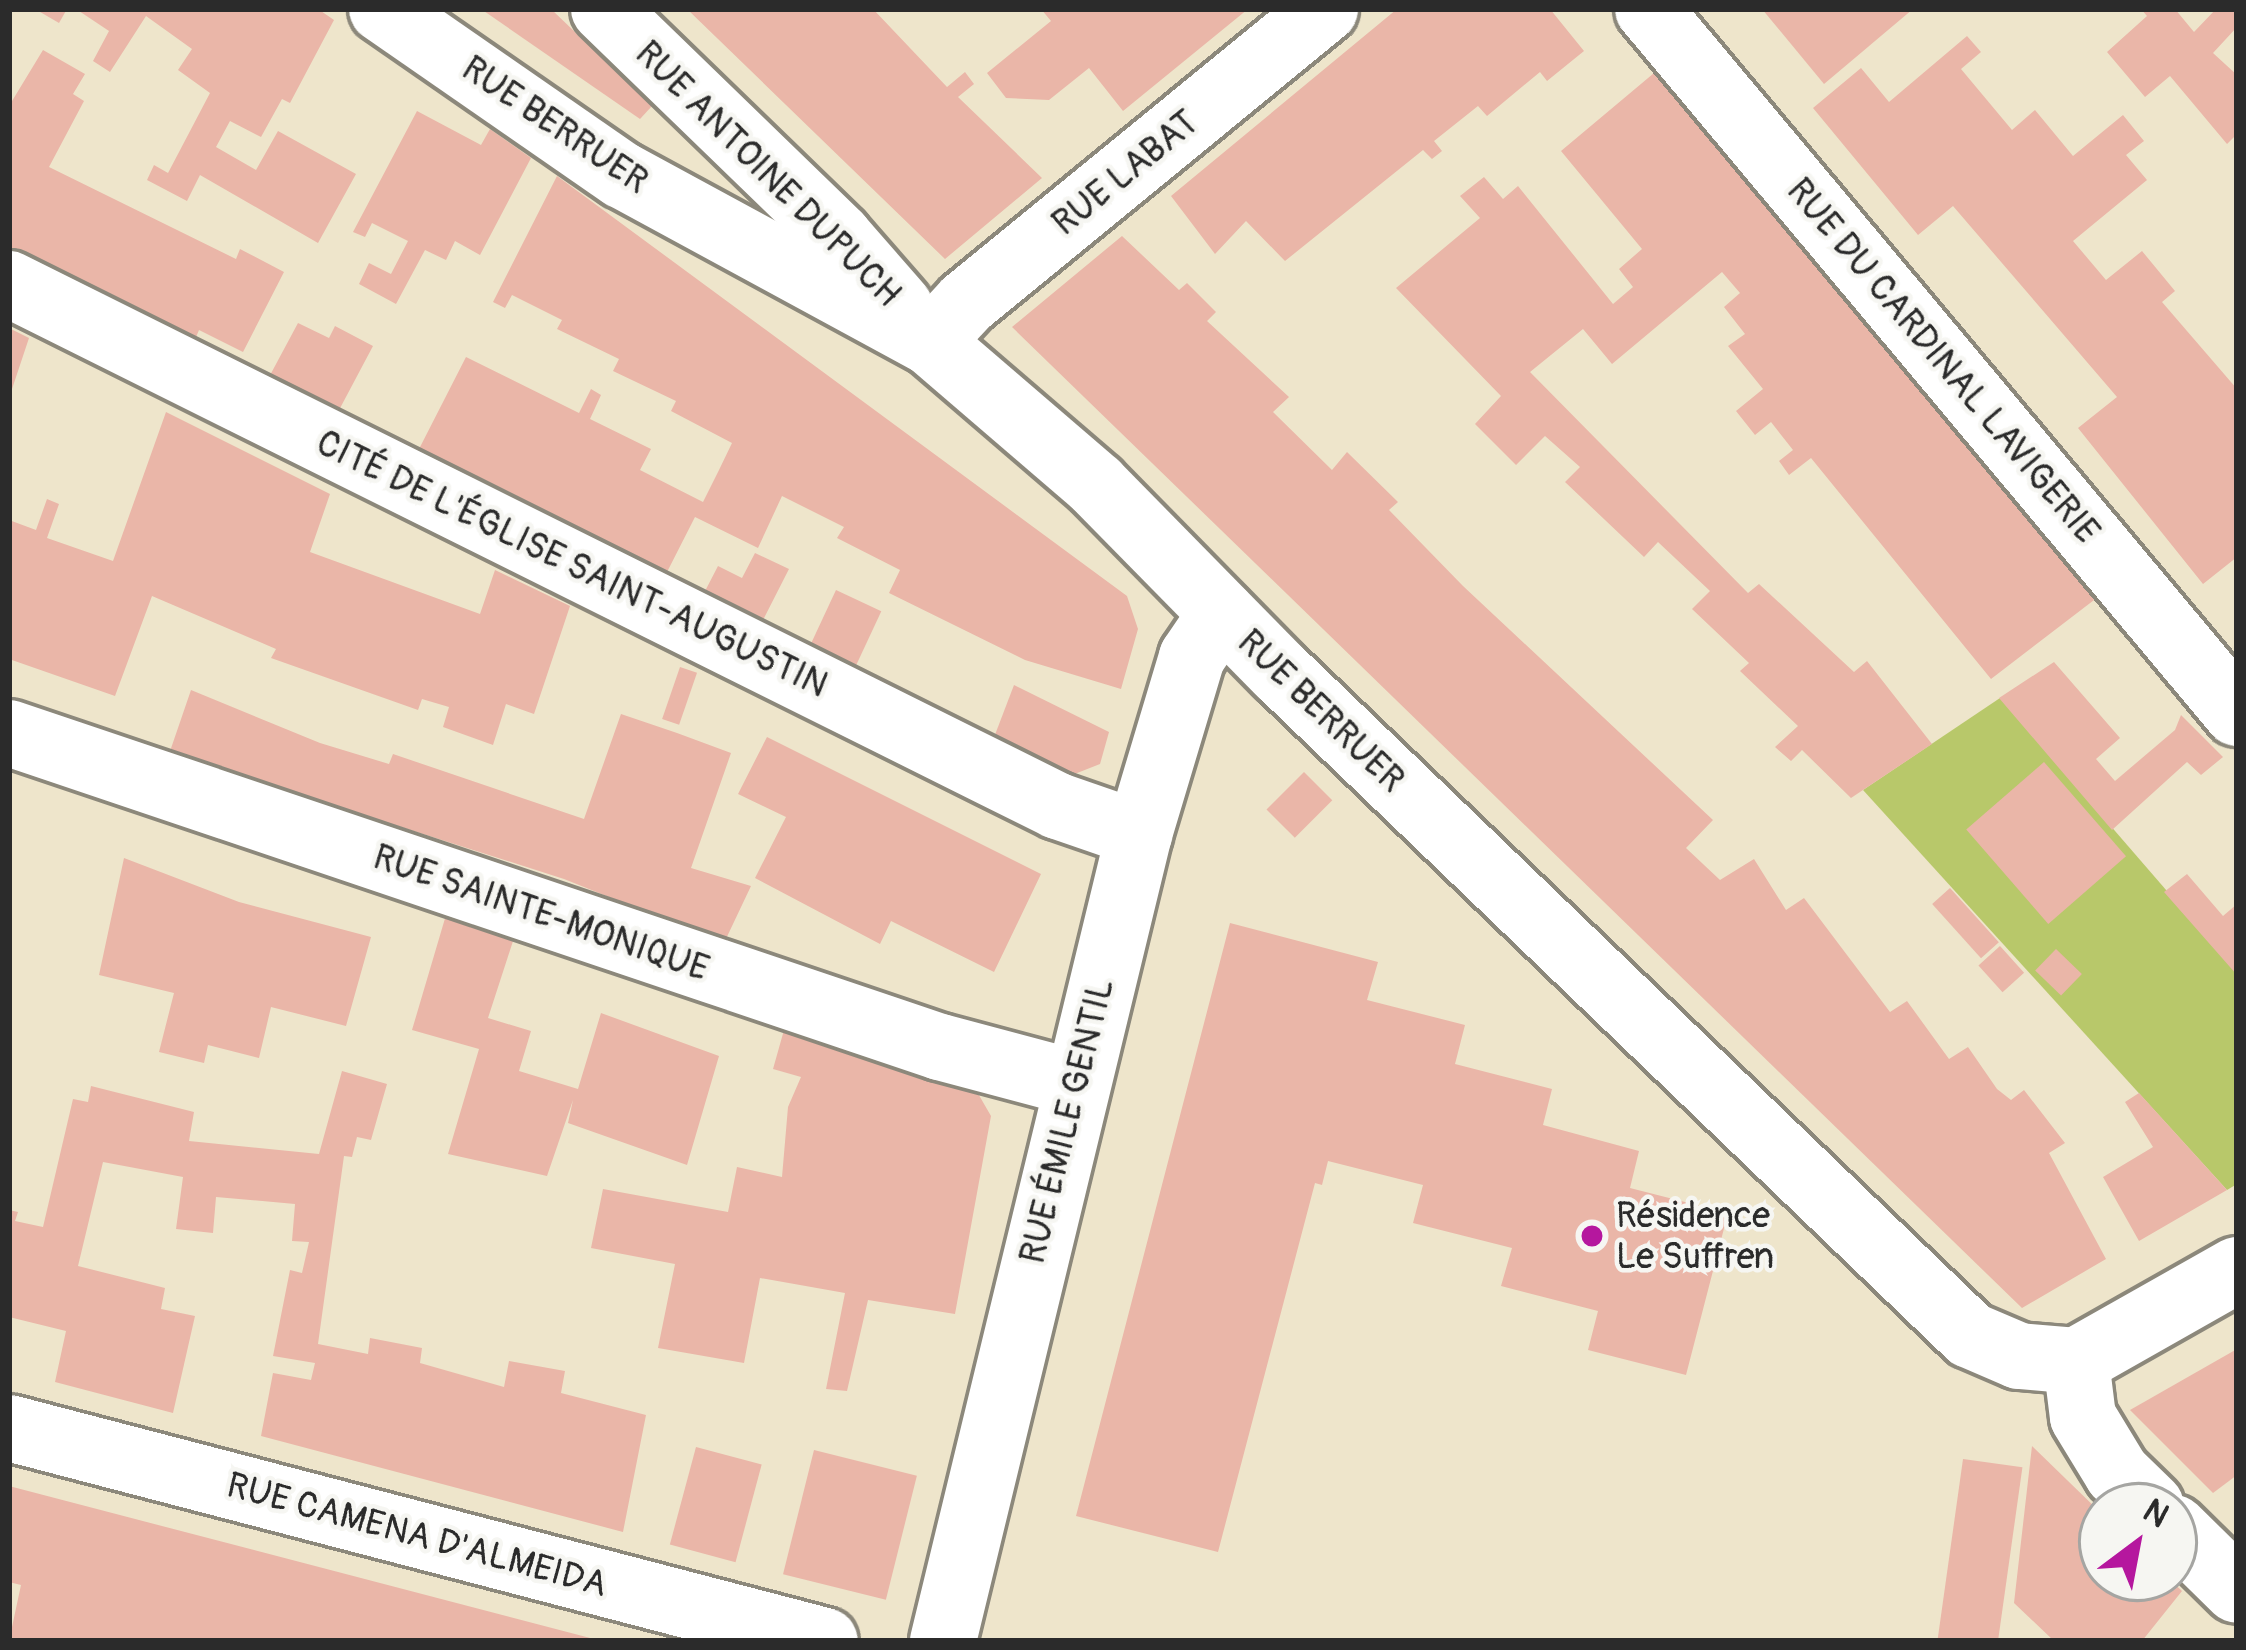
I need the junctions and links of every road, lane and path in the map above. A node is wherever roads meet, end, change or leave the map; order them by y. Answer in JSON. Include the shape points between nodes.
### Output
{"nodes":[{"id":1,"x":382,"y":9,"type":"edge"},
{"id":2,"x":604,"y":9,"type":"edge"},
{"id":3,"x":1325,"y":9,"type":"edge"},
{"id":4,"x":1648,"y":9,"type":"edge"},
{"id":5,"x":717,"y":118,"type":"junction"},
{"id":6,"x":665,"y":198,"type":"junction"},
{"id":7,"x":9,"y":284,"type":"edge"},
{"id":8,"x":930,"y":342,"type":"junction"},
{"id":9,"x":1222,"y":613,"type":"junction"},
{"id":10,"x":2237,"y":712,"type":"edge"},
{"id":11,"x":9,"y":733,"type":"edge"},
{"id":12,"x":1139,"y":834,"type":"junction"},
{"id":13,"x":1075,"y":1082,"type":"junction"},
{"id":14,"x":2237,"y":1270,"type":"edge"},
{"id":15,"x":2076,"y":1361,"type":"junction"},
{"id":16,"x":9,"y":1428,"type":"edge"},
{"id":17,"x":2126,"y":1482,"type":"edge"},
{"id":18,"x":2198,"y":1552,"type":"edge"},
{"id":19,"x":2237,"y":1590,"type":"edge"},
{"id":20,"x":824,"y":1641,"type":"edge"},
{"id":21,"x":943,"y":1641,"type":"edge"}],
"edges":[{"from":1,"to":6,"type":"street","name":"RUE BERRUER"},
{"from":2,"to":5,"type":"street","name":"RUE ANTOINE DUPUCH"},
{"from":3,"to":8,"type":"street","name":"RUE LABAT","via":[[966,303]]},
{"from":4,"to":10,"type":"street","name":"RUE DU CARDINAL LAVIGERIE"},
{"from":5,"to":6,"type":"street","via":[[717,172]]},
{"from":5,"to":8,"type":"street","name":"RUE ANTOINE DUPUCH","via":[[839,237]]},
{"from":6,"to":8,"type":"street","name":"RUE BERRUER"},
{"from":7,"to":12,"type":"street","name":"CITÉ DE L'ÉGLISE SAINT-AUGUSTIN","via":[[1058,806]]},
{"from":8,"to":9,"type":"street","name":"RUE BERRUER","via":[[1096,485]]},
{"from":9,"to":12,"type":"street","name":"RUE ÉMILE GENTIL","via":[[1192,657]]},
{"from":9,"to":15,"type":"street","name":"RUE BERRUER","via":[[1970,1335],[2019,1356]]},
{"from":11,"to":13,"type":"street","name":"RUE SAINTE-MONIQUE","via":[[940,1047]]},
{"from":12,"to":13,"type":"street","name":"RUE ÉMILE GENTIL"},
{"from":13,"to":21,"type":"street","name":"RUE ÉMILE GENTIL"},
{"from":14,"to":15,"type":"street"},
{"from":15,"to":17,"type":"street","via":[[2084,1417]]},
{"from":16,"to":20,"type":"street","name":"RUE CAMENA D'ALMEIDA"},
{"from":18,"to":19,"type":"street"}]}
